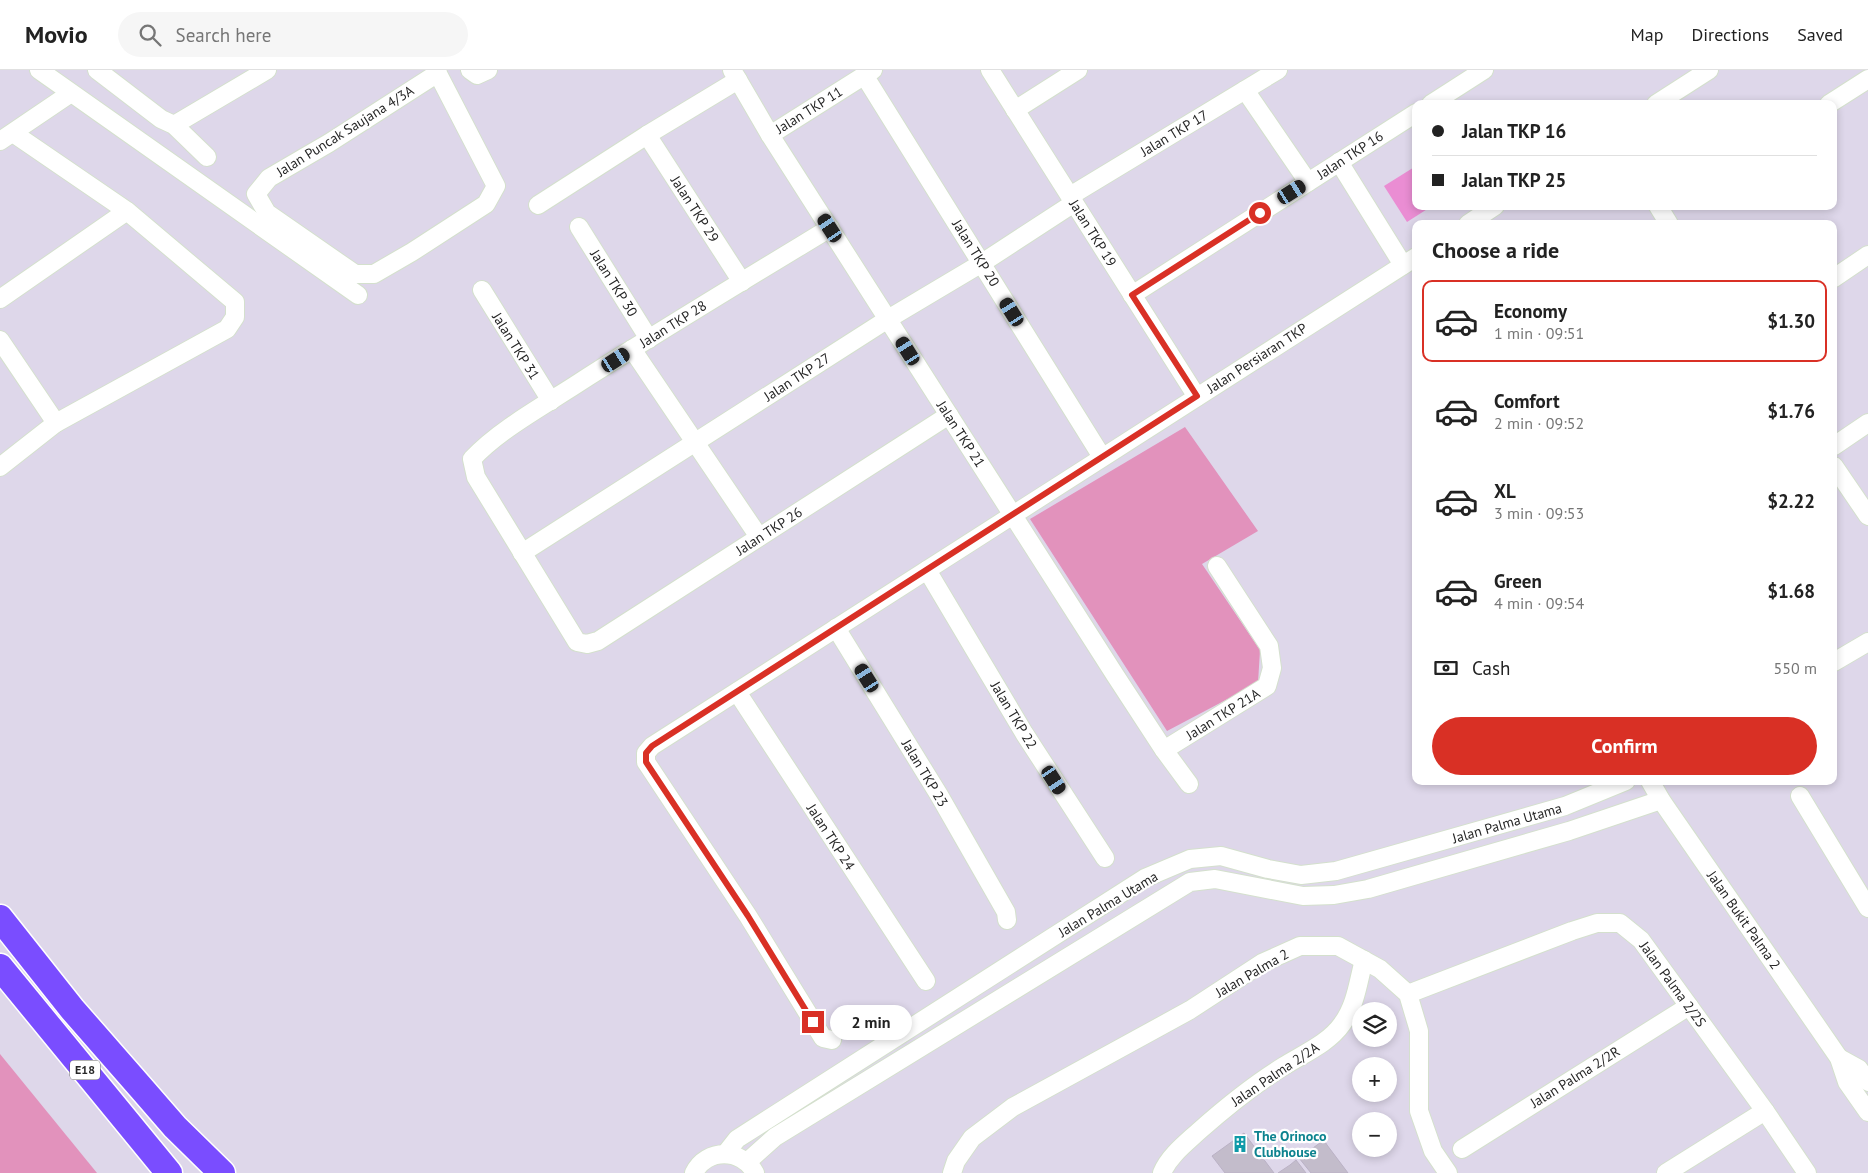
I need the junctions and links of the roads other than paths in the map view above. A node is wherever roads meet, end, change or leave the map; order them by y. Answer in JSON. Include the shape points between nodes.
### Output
{"nodes":[{"id":1,"x":39,"y":70,"type":"edge"},
{"id":2,"x":98,"y":70,"type":"edge"},
{"id":3,"x":267,"y":70,"type":"edge"},
{"id":4,"x":990,"y":70,"type":"edge"},
{"id":5,"x":1078,"y":70,"type":"edge"},
{"id":6,"x":1278,"y":70,"type":"edge"},
{"id":7,"x":1484,"y":70,"type":"edge"},
{"id":8,"x":1709,"y":70,"type":"edge"},
{"id":9,"x":437,"y":72,"type":"edge"},
{"id":10,"x":868,"y":73,"type":"edge"},
{"id":11,"x":735,"y":75,"type":"edge"},
{"id":12,"x":1868,"y":79,"type":"edge"},
{"id":13,"x":1245,"y":90,"type":"junction"},
{"id":14,"x":71,"y":93,"type":"junction"},
{"id":15,"x":1437,"y":100,"type":"edge"},
{"id":16,"x":1662,"y":100,"type":"edge"},
{"id":17,"x":1835,"y":100,"type":"edge"},
{"id":18,"x":1015,"y":110,"type":"junction"},
{"id":19,"x":1412,"y":116,"type":"edge"},
{"id":20,"x":174,"y":125,"type":"junction"},
{"id":21,"x":647,"y":135,"type":"junction"},
{"id":22,"x":770,"y":135,"type":"junction"},
{"id":23,"x":7,"y":137,"type":"edge"},
{"id":24,"x":207,"y":157,"type":"dead end"},
{"id":25,"x":1339,"y":162,"type":"junction"},
{"id":26,"x":1308,"y":182,"type":"junction"},
{"id":27,"x":1072,"y":200,"type":"junction"},
{"id":28,"x":538,"y":205,"type":"dead end"},
{"id":29,"x":1489,"y":210,"type":"edge"},
{"id":30,"x":127,"y":211,"type":"junction"},
{"id":31,"x":1474,"y":220,"type":"edge"},
{"id":32,"x":579,"y":227,"type":"dead end"},
{"id":33,"x":830,"y":228,"type":"junction"},
{"id":34,"x":1868,"y":255,"type":"edge"},
{"id":35,"x":1410,"y":261,"type":"edge"},
{"id":36,"x":982,"y":263,"type":"junction"},
{"id":37,"x":1837,"y":276,"type":"edge"},
{"id":38,"x":742,"y":282,"type":"junction"},
{"id":39,"x":482,"y":290,"type":"dead end"},
{"id":40,"x":358,"y":295,"type":"dead end"},
{"id":41,"x":1132,"y":295,"type":"junction"},
{"id":42,"x":0,"y":298,"type":"edge"},
{"id":43,"x":888,"y":320,"type":"junction"},
{"id":44,"x":649,"y":338,"type":"junction"},
{"id":45,"x":0,"y":340,"type":"edge"},
{"id":46,"x":632,"y":349,"type":"junction"},
{"id":47,"x":1197,"y":396,"type":"junction"},
{"id":48,"x":551,"y":401,"type":"junction"},
{"id":49,"x":949,"y":415,"type":"junction"},
{"id":50,"x":56,"y":423,"type":"junction"},
{"id":51,"x":1868,"y":423,"type":"edge"},
{"id":52,"x":694,"y":443,"type":"junction"},
{"id":53,"x":1837,"y":444,"type":"edge"},
{"id":54,"x":1102,"y":457,"type":"junction"},
{"id":55,"x":0,"y":467,"type":"edge"},
{"id":56,"x":1837,"y":470,"type":"edge"},
{"id":57,"x":1012,"y":514,"type":"junction"},
{"id":58,"x":1868,"y":516,"type":"edge"},
{"id":59,"x":759,"y":537,"type":"junction"},
{"id":60,"x":522,"y":553,"type":"junction"},
{"id":61,"x":1217,"y":566,"type":"dead end"},
{"id":62,"x":927,"y":570,"type":"junction"},
{"id":63,"x":836,"y":628,"type":"junction"},
{"id":64,"x":1868,"y":642,"type":"edge"},
{"id":65,"x":1837,"y":660,"type":"edge"},
{"id":66,"x":737,"y":692,"type":"junction"},
{"id":67,"x":1164,"y":750,"type":"junction"},
{"id":68,"x":1189,"y":784,"type":"dead end"},
{"id":69,"x":1616,"y":785,"type":"edge"},
{"id":70,"x":1653,"y":785,"type":"edge"},
{"id":71,"x":1800,"y":796,"type":"dead end"},
{"id":72,"x":1662,"y":800,"type":"junction"},
{"id":73,"x":1105,"y":858,"type":"dead end"},
{"id":74,"x":1868,"y":908,"type":"edge"},
{"id":75,"x":0,"y":918,"type":"edge"},
{"id":76,"x":1007,"y":920,"type":"dead end"},
{"id":77,"x":1364,"y":960,"type":"junction"},
{"id":78,"x":0,"y":967,"type":"edge"},
{"id":79,"x":926,"y":981,"type":"dead end"},
{"id":80,"x":1408,"y":994,"type":"junction"},
{"id":81,"x":1689,"y":1006,"type":"junction"},
{"id":82,"x":832,"y":1040,"type":"dead end"},
{"id":83,"x":1839,"y":1058,"type":"junction"},
{"id":84,"x":1868,"y":1082,"type":"edge"},
{"id":85,"x":1765,"y":1111,"type":"junction"},
{"id":86,"x":1868,"y":1112,"type":"edge"},
{"id":87,"x":1462,"y":1149,"type":"dead end"},
{"id":88,"x":726,"y":1154,"type":"junction"},
{"id":89,"x":751,"y":1167,"type":"edge"},
{"id":90,"x":169,"y":1173,"type":"edge"},
{"id":91,"x":222,"y":1173,"type":"edge"},
{"id":92,"x":694,"y":1173,"type":"edge"},
{"id":93,"x":952,"y":1173,"type":"edge"},
{"id":94,"x":1162,"y":1173,"type":"edge"},
{"id":95,"x":1448,"y":1173,"type":"edge"},
{"id":96,"x":1666,"y":1173,"type":"edge"},
{"id":97,"x":1807,"y":1173,"type":"edge"}],
"edges":[{"from":1,"to":14,"type":"street"},
{"from":2,"to":20,"type":"street","via":[[161,119]]},
{"from":3,"to":20,"type":"street"},
{"from":4,"to":18,"type":"street","name":"Jalan TKP 19"},
{"from":5,"to":18,"type":"street"},
{"from":6,"to":13,"type":"street","name":"Jalan TKP 17"},
{"from":7,"to":15,"type":"street"},
{"from":8,"to":16,"type":"street"},
{"from":9,"to":9,"type":"street","name":"Jalan Puncak Saujana 4/3A","via":[[496,186],[486,204],[374,274],[356,274],[267,213],[256,194],[269,178]]},
{"from":10,"to":22,"type":"street","name":"Jalan TKP 11"},
{"from":10,"to":36,"type":"street","name":"Jalan TKP 20"},
{"from":11,"to":21,"type":"street"},
{"from":11,"to":22,"type":"street","name":"Jalan TKP 21"},
{"from":12,"to":17,"type":"street"},
{"from":13,"to":26,"type":"street"},
{"from":13,"to":27,"type":"street","name":"Jalan TKP 17"},
{"from":14,"to":23,"type":"street"},
{"from":14,"to":40,"type":"street"},
{"from":18,"to":27,"type":"street","name":"Jalan TKP 19"},
{"from":19,"to":25,"type":"street","name":"Jalan TKP 16"},
{"from":20,"to":24,"type":"street"},
{"from":21,"to":28,"type":"street"},
{"from":21,"to":38,"type":"street","name":"Jalan TKP 29"},
{"from":22,"to":33,"type":"street","name":"Jalan TKP 21"},
{"from":23,"to":30,"type":"street"},
{"from":25,"to":26,"type":"street","name":"Jalan TKP 16"},
{"from":25,"to":35,"type":"street"},
{"from":26,"to":41,"type":"street","name":"Jalan TKP 16"},
{"from":27,"to":36,"type":"street","name":"Jalan TKP 27"},
{"from":27,"to":41,"type":"street","name":"Jalan TKP 19"},
{"from":29,"to":31,"type":"street"},
{"from":30,"to":42,"type":"street"},
{"from":30,"to":50,"type":"street","via":[[236,302],[235,316],[226,329]]},
{"from":32,"to":44,"type":"street","name":"Jalan TKP 30"},
{"from":33,"to":38,"type":"street","name":"Jalan TKP 28"},
{"from":33,"to":43,"type":"street","name":"Jalan TKP 21"},
{"from":34,"to":37,"type":"street"},
{"from":35,"to":47,"type":"street","name":"Jalan Persiaran TKP"},
{"from":36,"to":43,"type":"street","name":"Jalan TKP 27"},
{"from":36,"to":54,"type":"street","name":"Jalan TKP 20"},
{"from":38,"to":44,"type":"street","name":"Jalan TKP 28"},
{"from":39,"to":48,"type":"street","name":"Jalan TKP 31"},
{"from":41,"to":47,"type":"street","name":"Jalan TKP 19"},
{"from":43,"to":49,"type":"street","name":"Jalan TKP 21"},
{"from":43,"to":52,"type":"street","name":"Jalan TKP 27"},
{"from":44,"to":46,"type":"street","name":"Jalan TKP 28"},
{"from":45,"to":50,"type":"street"},
{"from":46,"to":48,"type":"street","name":"Jalan TKP 28"},
{"from":46,"to":52,"type":"street"},
{"from":47,"to":54,"type":"street","name":"Jalan Persiaran TKP"},
{"from":48,"to":60,"type":"street","name":"Jalan TKP 28","via":[[486,444],[472,459],[476,477]]},
{"from":49,"to":57,"type":"street","name":"Jalan TKP 21"},
{"from":49,"to":59,"type":"street","name":"Jalan TKP 26"},
{"from":50,"to":55,"type":"street"},
{"from":51,"to":53,"type":"street"},
{"from":52,"to":59,"type":"street"},
{"from":52,"to":60,"type":"street","name":"Jalan TKP 27"},
{"from":54,"to":57,"type":"street","name":"Jalan Persiaran TKP"},
{"from":56,"to":58,"type":"street"},
{"from":57,"to":62,"type":"street","name":"Jalan Persiaran TKP"},
{"from":57,"to":67,"type":"street","name":"Jalan TKP 21"},
{"from":59,"to":60,"type":"street","name":"Jalan TKP 26","via":[[598,641],[587,644],[578,642]]},
{"from":61,"to":67,"type":"street","name":"Jalan TKP 21A","via":[[1269,646],[1272,668],[1268,686]]},
{"from":62,"to":63,"type":"street","name":"Jalan Persiaran TKP"},
{"from":62,"to":73,"type":"street","name":"Jalan TKP 22","via":[[1024,732]]},
{"from":63,"to":66,"type":"street","name":"Jalan Persiaran TKP"},
{"from":63,"to":76,"type":"street","name":"Jalan TKP 23","via":[[939,794],[1006,912]]},
{"from":64,"to":65,"type":"street"},
{"from":66,"to":79,"type":"street","name":"Jalan TKP 24"},
{"from":66,"to":82,"type":"street","name":"Jalan Persiaran TKP","via":[[652,746],[646,753],[646,762],[748,916],[822,1038]]},
{"from":67,"to":68,"type":"street","name":"Jalan TKP 21"},
{"from":69,"to":88,"type":"street","name":"Jalan Palma Utama","via":[[1566,806],[1336,871],[1301,875],[1220,856],[1190,859],[1137,883],[737,1140]]},
{"from":70,"to":72,"type":"street","name":"Jalan Bukit Palma 2"},
{"from":71,"to":74,"type":"street"},
{"from":72,"to":83,"type":"street","name":"Jalan Bukit Palma 2"},
{"from":72,"to":89,"type":"street","via":[[1569,831],[1368,889],[1334,895],[1303,896],[1215,879],[1190,882],[775,1137]]},
{"from":75,"to":91,"type":"highway","number":"E18","via":[[72,1009],[175,1127]]},
{"from":77,"to":80,"type":"street","name":"Jalan Palma 2","via":[[1380,969]]},
{"from":77,"to":93,"type":"street","name":"Jalan Palma 2","via":[[1338,946],[1300,946],[1262,963],[1190,1010],[1013,1107],[972,1138]]},
{"from":77,"to":94,"type":"street","name":"Jalan Palma 2/2A","via":[[1353,1007],[1341,1026],[1323,1042],[1234,1100],[1188,1140],[1165,1165]]},
{"from":78,"to":90,"type":"highway","number":"E18"},
{"from":80,"to":81,"type":"street","name":"Jalan Palma 2/2S","via":[[1572,931],[1597,923],[1620,923],[1641,940]]},
{"from":80,"to":95,"type":"street","via":[[1419,1031],[1419,1111],[1433,1151]]},
{"from":81,"to":85,"type":"street","name":"Jalan Palma 2/2S"},
{"from":81,"to":87,"type":"street","name":"Jalan Palma 2/2R"},
{"from":83,"to":84,"type":"street","name":"Jalan Bukit Palma 2","via":[[1858,1069]]},
{"from":83,"to":86,"type":"street","name":"Jalan Bukit Palma 2","via":[[1847,1082]]},
{"from":85,"to":96,"type":"street"},
{"from":85,"to":97,"type":"street","name":"Jalan Palma 2/2S"},
{"from":88,"to":89,"type":"street","via":[[737,1156]]},
{"from":88,"to":92,"type":"street","via":[[704,1159]]}]}
